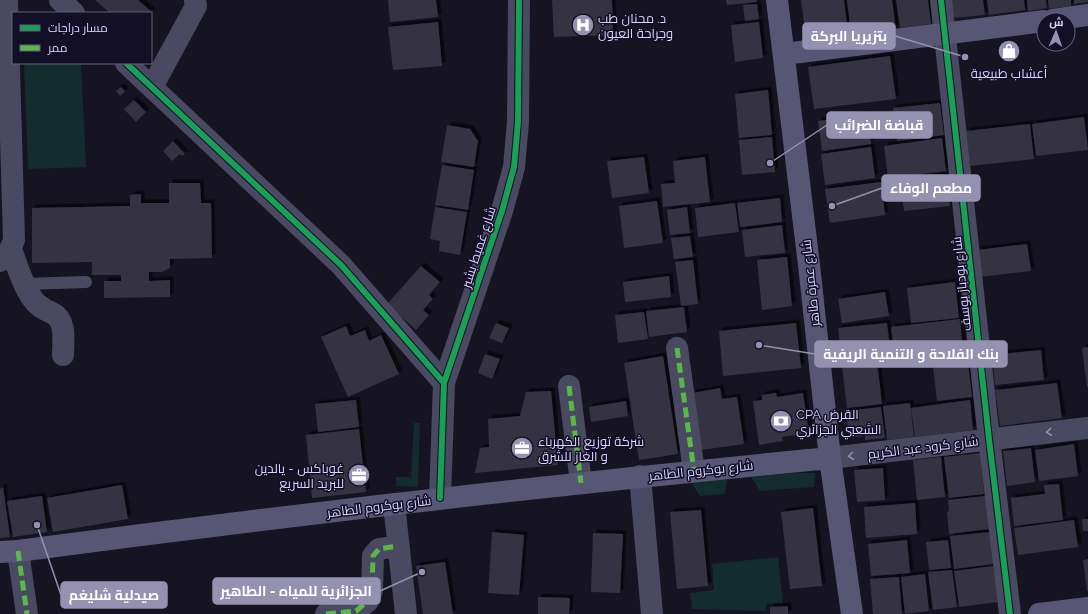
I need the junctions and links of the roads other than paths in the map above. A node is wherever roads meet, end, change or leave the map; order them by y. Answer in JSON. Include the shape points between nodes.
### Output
{"nodes":[{"id":1,"x":7,"y":0,"type":"edge"},
{"id":2,"x":60,"y":0,"type":"edge"},
{"id":3,"x":195,"y":0,"type":"edge"},
{"id":4,"x":519,"y":0,"type":"edge"},
{"id":5,"x":777,"y":0,"type":"edge"},
{"id":6,"x":941,"y":0,"type":"edge"},
{"id":7,"x":73,"y":12,"type":"edge"},
{"id":8,"x":1088,"y":15,"type":"edge"},
{"id":9,"x":1076,"y":17,"type":"edge"},
{"id":10,"x":1036,"y":22,"type":"edge"},
{"id":11,"x":945,"y":34,"type":"junction"},
{"id":12,"x":784,"y":54,"type":"junction"},
{"id":13,"x":127,"y":64,"type":"edge"},
{"id":14,"x":152,"y":87,"type":"junction"},
{"id":15,"x":5,"y":255,"type":"edge"},
{"id":16,"x":86,"y":282,"type":"dead end"},
{"id":17,"x":24,"y":284,"type":"junction"},
{"id":18,"x":676,"y":348,"type":"dead end"},
{"id":19,"x":63,"y":355,"type":"dead end"},
{"id":20,"x":444,"y":383,"type":"junction"},
{"id":21,"x":569,"y":386,"type":"dead end"},
{"id":22,"x":1088,"y":428,"type":"edge"},
{"id":23,"x":989,"y":439,"type":"junction"},
{"id":24,"x":830,"y":458,"type":"junction"},
{"id":25,"x":694,"y":471,"type":"junction"},
{"id":26,"x":640,"y":476,"type":"junction"},
{"id":27,"x":581,"y":483,"type":"junction"},
{"id":28,"x":440,"y":498,"type":"junction"},
{"id":29,"x":394,"y":504,"type":"junction"},
{"id":30,"x":398,"y":546,"type":"junction"},
{"id":31,"x":9,"y":551,"type":"edge"},
{"id":32,"x":1088,"y":608,"type":"edge"},
{"id":33,"x":26,"y":614,"type":"edge"},
{"id":34,"x":326,"y":614,"type":"edge"},
{"id":35,"x":406,"y":614,"type":"edge"},
{"id":36,"x":652,"y":614,"type":"edge"},
{"id":37,"x":852,"y":614,"type":"edge"},
{"id":38,"x":1010,"y":614,"type":"edge"},
{"id":39,"x":1039,"y":614,"type":"edge"}],
"edges":[{"from":1,"to":15,"type":"street","via":[[14,240]]},
{"from":2,"to":7,"type":"street"},
{"from":3,"to":14,"type":"street","via":[[196,6]]},
{"from":4,"to":20,"type":"street","name":"شارع غميط بشير","via":[[518,122],[514,167],[502,211]]},
{"from":5,"to":12,"type":"main road","name":"شارع عمرة طاهر"},
{"from":6,"to":11,"type":"street","name":"شارع بودباز يوسف"},
{"from":8,"to":9,"type":"main road"},
{"from":10,"to":11,"type":"main road"},
{"from":11,"to":12,"type":"main road"},
{"from":11,"to":23,"type":"street","name":"شارع بودباز يوسف"},
{"from":12,"to":24,"type":"main road","name":"شارع عمرة طاهر"},
{"from":13,"to":14,"type":"street"},
{"from":14,"to":20,"type":"street","via":[[341,264]]},
{"from":15,"to":17,"type":"street"},
{"from":16,"to":17,"type":"lane"},
{"from":17,"to":19,"type":"street","via":[[35,303],[54,314],[63,326]]},
{"from":18,"to":25,"type":"street"},
{"from":20,"to":28,"type":"street","name":"شارع غميط بشير"},
{"from":21,"to":27,"type":"street"},
{"from":22,"to":23,"type":"street","name":"شارع كرود عبد الكريم","one_way":true},
{"from":23,"to":24,"type":"street","name":"شارع كرود عبد الكريم","one_way":true},
{"from":23,"to":38,"type":"street","name":"شارع بودباز يوسف"},
{"from":24,"to":25,"type":"main road","name":"شارع بوكروم الطاهر"},
{"from":24,"to":37,"type":"main road","name":"شارع عمرة طاهر"},
{"from":25,"to":26,"type":"main road","name":"شارع بوكروم الطاهر"},
{"from":26,"to":27,"type":"main road","name":"شارع بوكروم الطاهر"},
{"from":26,"to":36,"type":"street"},
{"from":27,"to":28,"type":"main road","name":"شارع بوكروم الطاهر"},
{"from":28,"to":29,"type":"main road","name":"شارع بوكروم الطاهر"},
{"from":29,"to":30,"type":"street"},
{"from":29,"to":31,"type":"main road","name":"شارع بوكروم الطاهر"},
{"from":30,"to":34,"type":"street","via":[[379,549],[373,556],[372,590],[368,600],[356,611]]},
{"from":30,"to":35,"type":"street"},
{"from":31,"to":33,"type":"street"},
{"from":32,"to":39,"type":"main road"}]}
